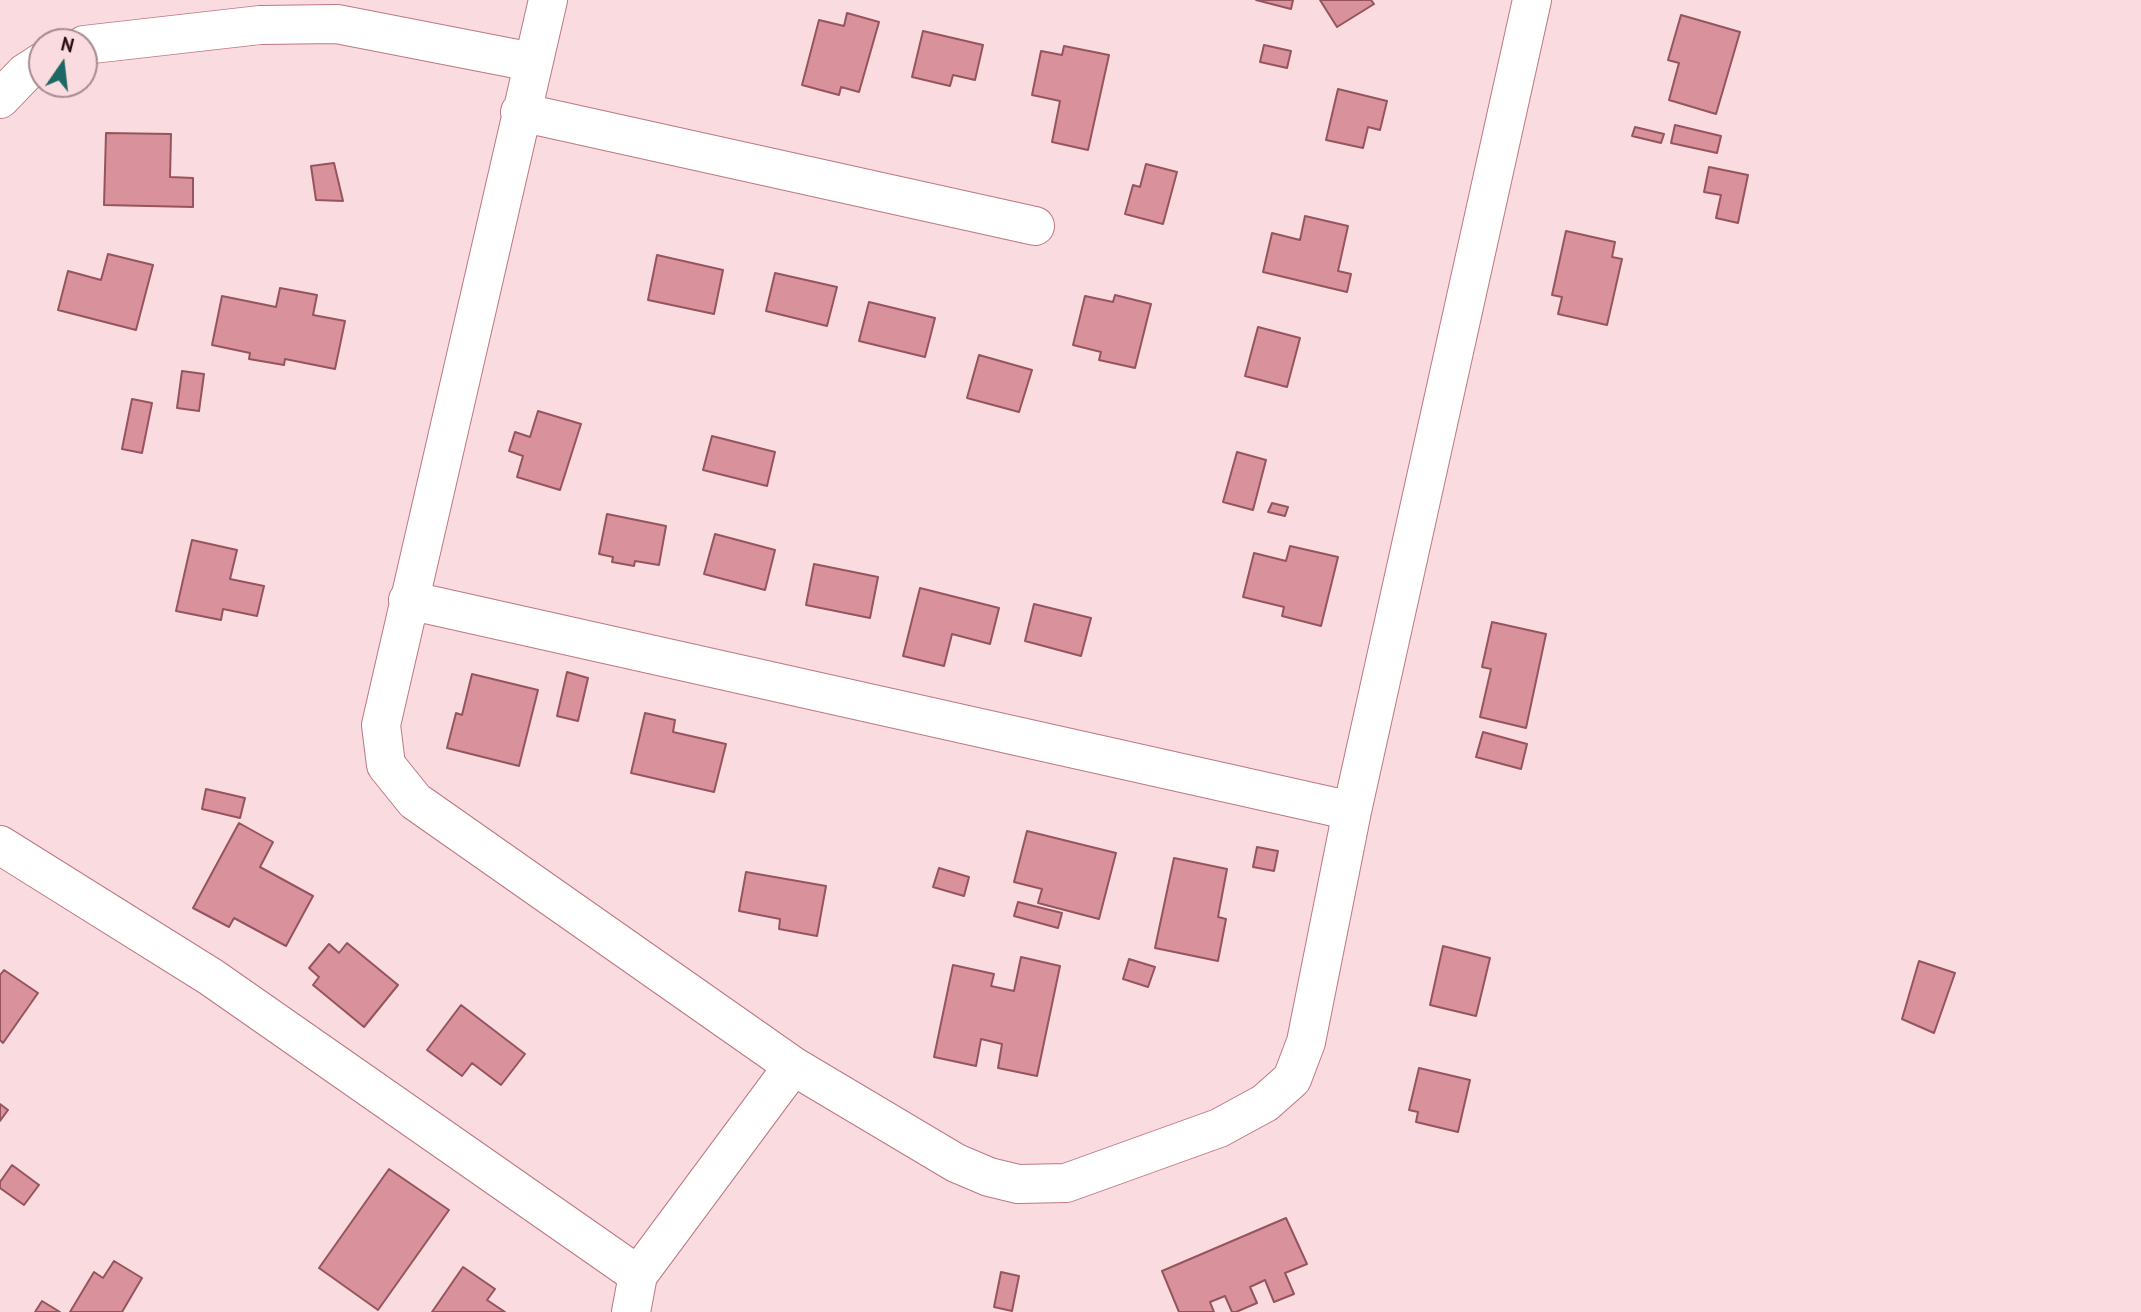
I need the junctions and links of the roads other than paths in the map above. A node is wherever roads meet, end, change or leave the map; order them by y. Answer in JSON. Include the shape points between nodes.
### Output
{"nodes":[{"id":1,"x":548,"y":0,"type":"edge"},
{"id":2,"x":1532,"y":0,"type":"edge"},
{"id":3,"x":98,"y":43,"type":"edge"},
{"id":4,"x":532,"y":62,"type":"junction"},
{"id":5,"x":28,"y":71,"type":"edge"},
{"id":6,"x":0,"y":99,"type":"edge"},
{"id":7,"x":520,"y":112,"type":"junction"},
{"id":8,"x":1035,"y":226,"type":"dead end"},
{"id":9,"x":408,"y":600,"type":"junction"},
{"id":10,"x":1352,"y":811,"type":"junction"},
{"id":11,"x":0,"y":845,"type":"edge"},
{"id":12,"x":793,"y":1066,"type":"junction"},
{"id":13,"x":638,"y":1275,"type":"junction"},
{"id":14,"x":631,"y":1312,"type":"edge"}],
"edges":[{"from":1,"to":4,"type":"street"},
{"from":2,"to":10,"type":"street"},
{"from":3,"to":4,"type":"street","via":[[260,25],[337,24]]},
{"from":4,"to":7,"type":"street"},
{"from":5,"to":6,"type":"street"},
{"from":7,"to":8,"type":"street"},
{"from":7,"to":9,"type":"street"},
{"from":9,"to":10,"type":"street"},
{"from":9,"to":12,"type":"street","via":[[382,725],[386,765],[415,801]]},
{"from":10,"to":12,"type":"street","via":[[1306,1042],[1292,1079],[1265,1103],[1219,1128],[1066,1183],[1018,1184],[957,1163]]},
{"from":11,"to":13,"type":"street","via":[[211,977]]},
{"from":12,"to":13,"type":"street"},
{"from":13,"to":14,"type":"street"}]}
